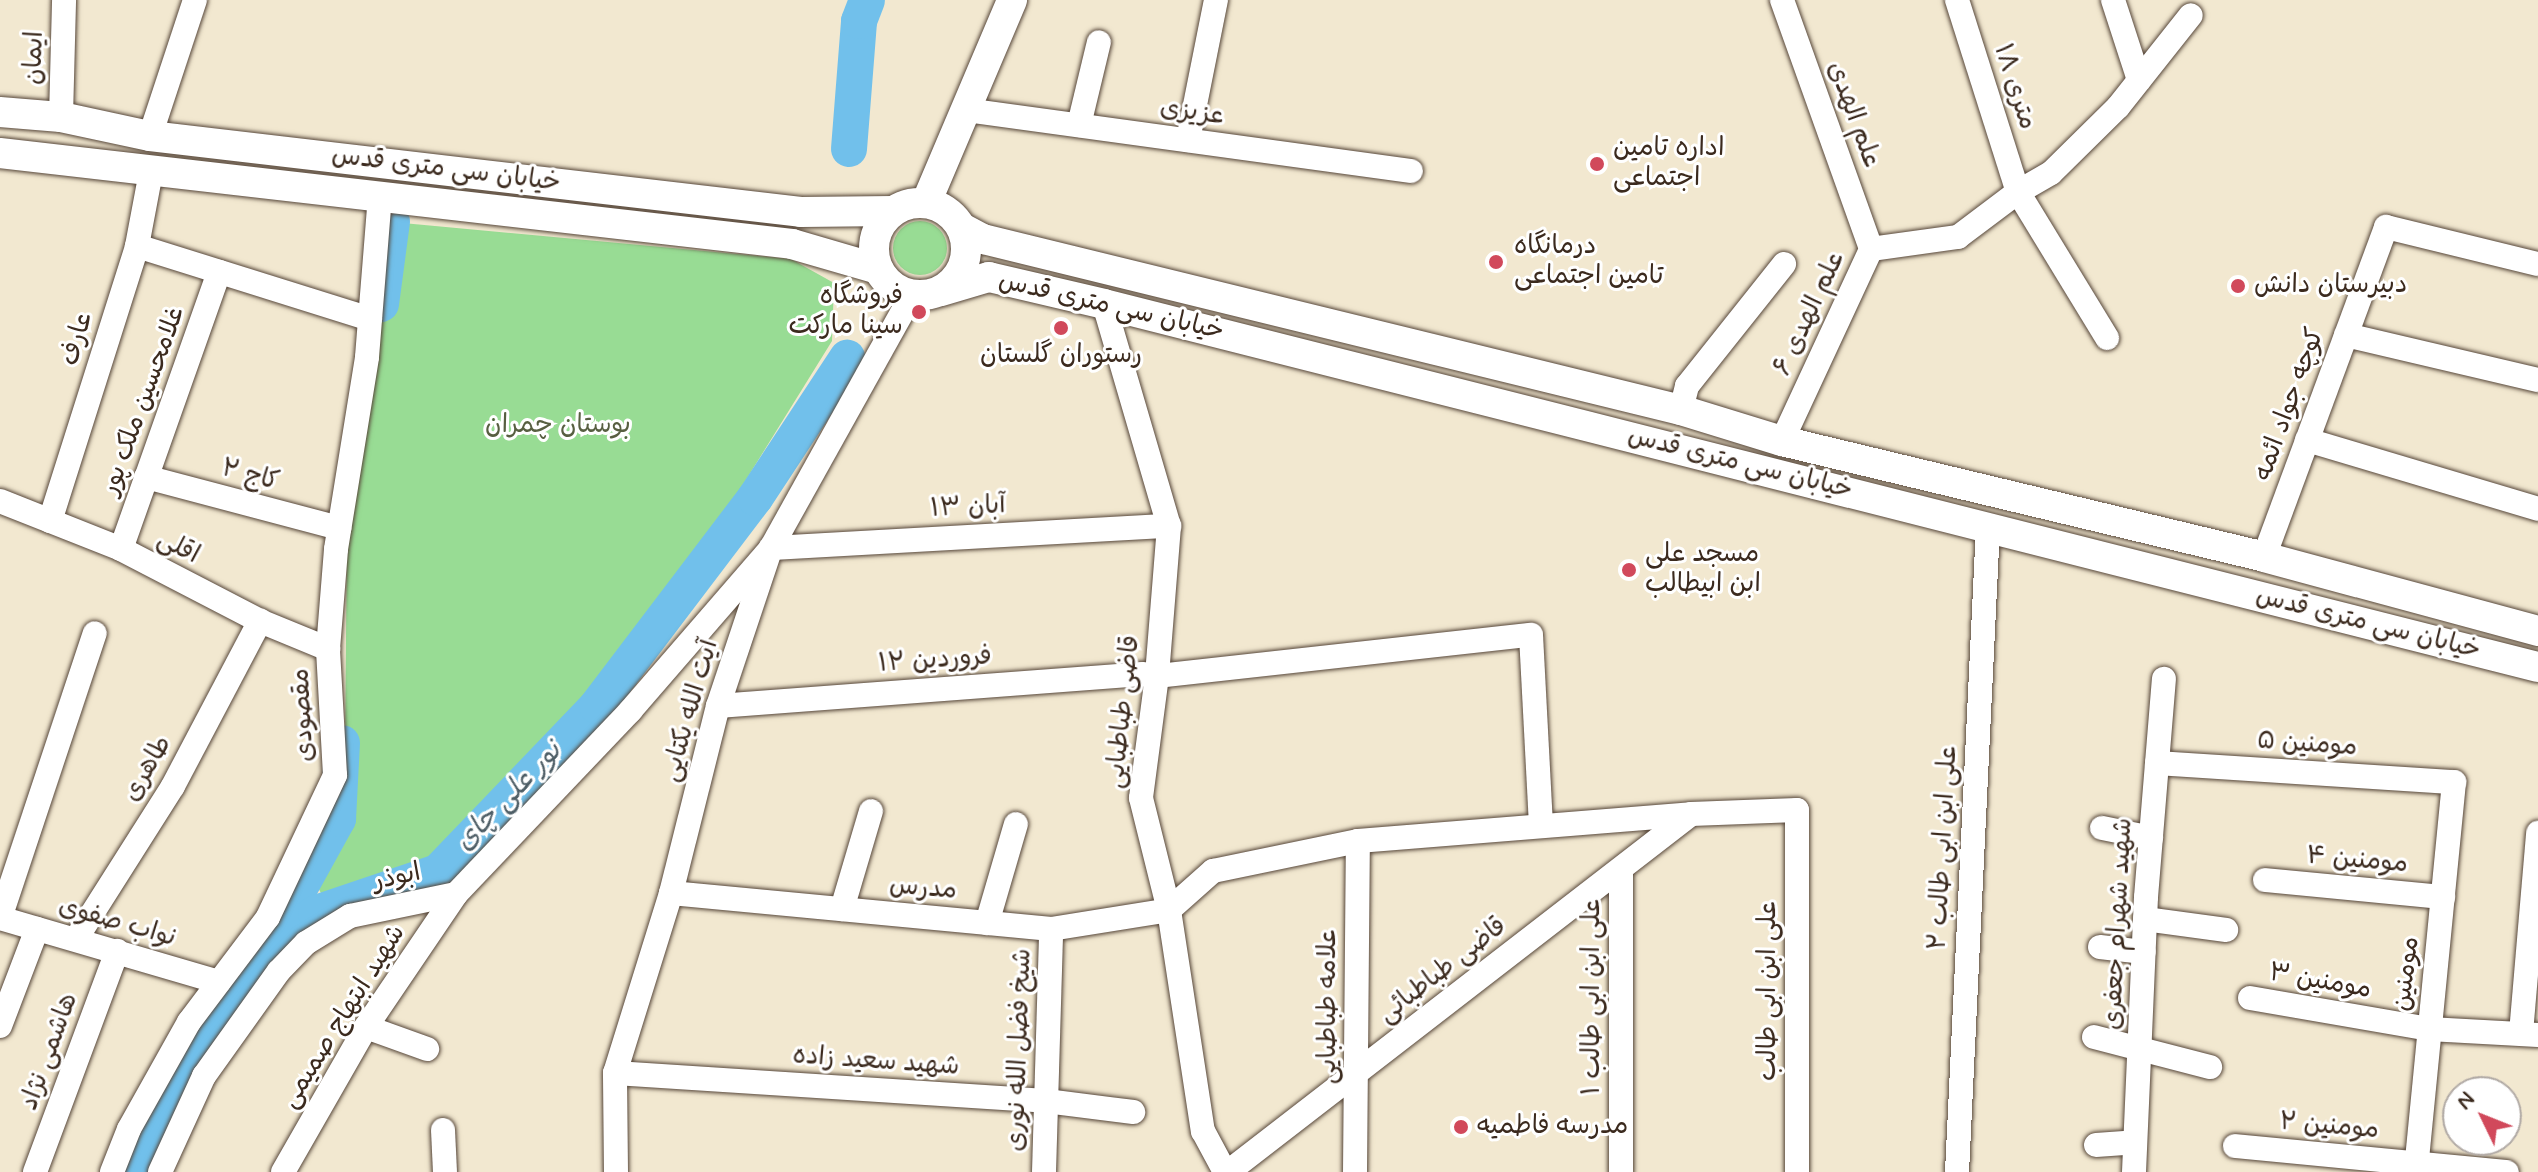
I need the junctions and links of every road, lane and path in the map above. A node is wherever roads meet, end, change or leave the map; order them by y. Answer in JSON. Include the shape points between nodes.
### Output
{"nodes":[{"id":1,"x":64,"y":0,"type":"edge"},
{"id":2,"x":195,"y":0,"type":"edge"},
{"id":3,"x":1012,"y":0,"type":"edge"},
{"id":4,"x":1216,"y":0,"type":"edge"},
{"id":5,"x":1782,"y":0,"type":"edge"},
{"id":6,"x":1957,"y":0,"type":"edge"},
{"id":7,"x":2113,"y":0,"type":"edge"},
{"id":8,"x":2191,"y":15,"type":"dead end"},
{"id":9,"x":1099,"y":42,"type":"dead end"},
{"id":10,"x":2139,"y":80,"type":"junction"},
{"id":11,"x":966,"y":110,"type":"junction"},
{"id":12,"x":0,"y":112,"type":"edge"},
{"id":13,"x":61,"y":117,"type":"junction"},
{"id":14,"x":1079,"y":125,"type":"junction"},
{"id":15,"x":150,"y":136,"type":"junction"},
{"id":16,"x":1188,"y":140,"type":"junction"},
{"id":17,"x":0,"y":153,"type":"edge"},
{"id":18,"x":1411,"y":171,"type":"dead end"},
{"id":19,"x":151,"y":172,"type":"junction"},
{"id":20,"x":2018,"y":192,"type":"junction"},
{"id":21,"x":380,"y":197,"type":"junction"},
{"id":22,"x":926,"y":203,"type":"junction"},
{"id":23,"x":893,"y":211,"type":"junction"},
{"id":24,"x":962,"y":228,"type":"junction"},
{"id":25,"x":137,"y":246,"type":"junction"},
{"id":26,"x":1871,"y":249,"type":"junction"},
{"id":27,"x":1784,"y":264,"type":"dead end"},
{"id":28,"x":2538,"y":264,"type":"edge"},
{"id":29,"x":878,"y":269,"type":"junction"},
{"id":30,"x":219,"y":272,"type":"junction"},
{"id":31,"x":926,"y":293,"type":"junction"},
{"id":32,"x":1104,"y":304,"type":"junction"},
{"id":33,"x":370,"y":319,"type":"junction"},
{"id":34,"x":2346,"y":335,"type":"junction"},
{"id":35,"x":2107,"y":338,"type":"dead end"},
{"id":36,"x":2538,"y":380,"type":"edge"},
{"id":37,"x":1590,"y":388,"type":"junction"},
{"id":38,"x":1681,"y":410,"type":"junction"},
{"id":39,"x":1580,"y":423,"type":"junction"},
{"id":40,"x":2307,"y":440,"type":"junction"},
{"id":41,"x":1782,"y":441,"type":"junction"},
{"id":42,"x":146,"y":477,"type":"junction"},
{"id":43,"x":0,"y":501,"type":"edge"},
{"id":44,"x":2538,"y":509,"type":"edge"},
{"id":45,"x":50,"y":521,"type":"junction"},
{"id":46,"x":1169,"y":526,"type":"junction"},
{"id":47,"x":1988,"y":527,"type":"junction"},
{"id":48,"x":339,"y":528,"type":"junction"},
{"id":49,"x":771,"y":548,"type":"junction"},
{"id":50,"x":121,"y":549,"type":"junction"},
{"id":51,"x":2264,"y":557,"type":"junction"},
{"id":52,"x":260,"y":621,"type":"junction"},
{"id":53,"x":2538,"y":631,"type":"edge"},
{"id":54,"x":95,"y":633,"type":"dead end"},
{"id":55,"x":328,"y":649,"type":"junction"},
{"id":56,"x":2538,"y":667,"type":"edge"},
{"id":57,"x":1157,"y":676,"type":"junction"},
{"id":58,"x":2164,"y":679,"type":"dead end"},
{"id":59,"x":718,"y":706,"type":"junction"},
{"id":60,"x":2157,"y":763,"type":"junction"},
{"id":61,"x":2454,"y":782,"type":"joint"},
{"id":62,"x":871,"y":811,"type":"dead end"},
{"id":63,"x":1691,"y":814,"type":"junction"},
{"id":64,"x":1016,"y":824,"type":"dead end"},
{"id":65,"x":1541,"y":826,"type":"junction"},
{"id":66,"x":2102,"y":828,"type":"dead end"},
{"id":67,"x":2538,"y":833,"type":"edge"},
{"id":68,"x":2151,"y":838,"type":"junction"},
{"id":69,"x":1358,"y":841,"type":"junction"},
{"id":70,"x":1621,"y":870,"type":"junction"},
{"id":71,"x":2265,"y":880,"type":"dead end"},
{"id":72,"x":671,"y":893,"type":"junction"},
{"id":73,"x":456,"y":894,"type":"junction"},
{"id":74,"x":2443,"y":897,"type":"junction"},
{"id":75,"x":2535,"y":902,"type":"edge"},
{"id":76,"x":842,"y":909,"type":"junction"},
{"id":77,"x":1169,"y":910,"type":"junction"},
{"id":78,"x":0,"y":918,"type":"edge"},
{"id":79,"x":2145,"y":919,"type":"junction"},
{"id":80,"x":987,"y":923,"type":"junction"},
{"id":81,"x":37,"y":929,"type":"junction"},
{"id":82,"x":1051,"y":929,"type":"junction"},
{"id":83,"x":2226,"y":930,"type":"dead end"},
{"id":84,"x":76,"y":939,"type":"junction"},
{"id":85,"x":2100,"y":947,"type":"dead end"},
{"id":86,"x":117,"y":951,"type":"junction"},
{"id":87,"x":2144,"y":952,"type":"junction"},
{"id":88,"x":219,"y":982,"type":"junction"},
{"id":89,"x":2250,"y":998,"type":"dead end"},
{"id":90,"x":0,"y":1026,"type":"edge"},
{"id":91,"x":366,"y":1027,"type":"junction"},
{"id":92,"x":2429,"y":1029,"type":"junction"},
{"id":93,"x":2529,"y":1034,"type":"edge"},
{"id":94,"x":2094,"y":1037,"type":"dead end"},
{"id":95,"x":427,"y":1049,"type":"dead end"},
{"id":96,"x":2139,"y":1051,"type":"junction"},
{"id":97,"x":2210,"y":1067,"type":"dead end"},
{"id":98,"x":1357,"y":1072,"type":"junction"},
{"id":99,"x":615,"y":1073,"type":"junction"},
{"id":100,"x":1046,"y":1101,"type":"junction"},
{"id":101,"x":1133,"y":1112,"type":"dead end"},
{"id":102,"x":443,"y":1130,"type":"dead end"},
{"id":103,"x":2135,"y":1142,"type":"junction"},
{"id":104,"x":2096,"y":1145,"type":"dead end"},
{"id":105,"x":2235,"y":1146,"type":"dead end"},
{"id":106,"x":2417,"y":1168,"type":"edge"},
{"id":107,"x":292,"y":1169,"type":"edge"},
{"id":108,"x":35,"y":1172,"type":"edge"},
{"id":109,"x":112,"y":1172,"type":"edge"},
{"id":110,"x":160,"y":1172,"type":"edge"},
{"id":111,"x":445,"y":1172,"type":"edge"},
{"id":112,"x":616,"y":1172,"type":"edge"},
{"id":113,"x":1044,"y":1172,"type":"edge"},
{"id":114,"x":1226,"y":1172,"type":"edge"},
{"id":115,"x":1355,"y":1172,"type":"edge"},
{"id":116,"x":1621,"y":1172,"type":"edge"},
{"id":117,"x":1797,"y":1172,"type":"edge"},
{"id":118,"x":1957,"y":1172,"type":"edge"},
{"id":119,"x":2134,"y":1172,"type":"edge"},
{"id":120,"x":2507,"y":1172,"type":"edge"}],
"edges":[{"from":1,"to":13,"type":"street","name":"ایمان"},
{"from":2,"to":15,"type":"street"},
{"from":3,"to":11,"type":"main road"},
{"from":4,"to":16,"type":"street"},
{"from":5,"to":26,"type":"street","name":"علم الهدی"},
{"from":6,"to":20,"type":"street","name":"۱۸ متری"},
{"from":7,"to":10,"type":"street"},
{"from":8,"to":10,"type":"street","name":"علم الهدی ۶"},
{"from":9,"to":14,"type":"street"},
{"from":10,"to":20,"type":"street","name":"علم الهدی ۶","via":[[2051,173]]},
{"from":11,"to":14,"type":"street","name":"عزیزی"},
{"from":11,"to":22,"type":"main road"},
{"from":12,"to":13,"type":"main road","name":"خیابان سی متری قدس"},
{"from":13,"to":15,"type":"main road","name":"خیابان سی متری قدس"},
{"from":14,"to":16,"type":"street","name":"عزیزی"},
{"from":15,"to":23,"type":"main road","name":"خیابان سی متری قدس","via":[[801,212]]},
{"from":16,"to":18,"type":"street","name":"عزیزی"},
{"from":17,"to":19,"type":"main road","name":"خیابان سی متری قدس"},
{"from":19,"to":21,"type":"main road","name":"خیابان سی متری قدس"},
{"from":19,"to":25,"type":"street","name":"عارف"},
{"from":20,"to":26,"type":"street","name":"علم الهدی ۶","via":[[1958,237]]},
{"from":20,"to":35,"type":"street","name":"۱۸ متری"},
{"from":21,"to":29,"type":"main road","name":"خیابان سی متری قدس","via":[[792,244]]},
{"from":21,"to":33,"type":"street","name":"مقصودی"},
{"from":22,"to":23,"type":"main road"},
{"from":22,"to":24,"type":"main road","via":[[949,212]]},
{"from":23,"to":29,"type":"main road","via":[[877,231]]},
{"from":24,"to":31,"type":"main road","via":[[962,270]]},
{"from":24,"to":37,"type":"main road","name":"خیابان سی متری قدس","via":[[983,239]]},
{"from":25,"to":30,"type":"street"},
{"from":25,"to":45,"type":"street","name":"عارف"},
{"from":26,"to":41,"type":"street","name":"علم الهدی ۶"},
{"from":27,"to":38,"type":"street","via":[[1687,386]]},
{"from":28,"to":34,"type":"street","name":"کوچه جواد ائمه","via":[[2386,227]]},
{"from":29,"to":31,"type":"main road","via":[[886,281]]},
{"from":30,"to":33,"type":"street"},
{"from":30,"to":42,"type":"street","name":"غلامحسین ملک پور"},
{"from":31,"to":32,"type":"main road","name":"خیابان سی متری قدس","via":[[989,277]]},
{"from":31,"to":49,"type":"street","name":"آیت الله یکتایی"},
{"from":32,"to":39,"type":"main road","name":"خیابان سی متری قدس"},
{"from":32,"to":46,"type":"street","name":"قاضی طباطبایی"},
{"from":33,"to":48,"type":"street","name":"مقصودی"},
{"from":34,"to":36,"type":"street"},
{"from":34,"to":40,"type":"street","name":"کوچه جواد ائمه"},
{"from":37,"to":38,"type":"main road","name":"خیابان سی متری قدس"},
{"from":37,"to":39,"type":"main road"},
{"from":38,"to":41,"type":"main road","name":"خیابان سی متری قدس"},
{"from":39,"to":47,"type":"main road","name":"خیابان سی متری قدس"},
{"from":40,"to":44,"type":"street"},
{"from":40,"to":51,"type":"street","name":"کوچه جواد ائمه"},
{"from":41,"to":51,"type":"main road","name":"خیابان سی متری قدس"},
{"from":42,"to":48,"type":"street","name":"کاج ۲"},
{"from":42,"to":50,"type":"street","name":"غلامحسین ملک پور"},
{"from":43,"to":45,"type":"street","name":"اقلی"},
{"from":45,"to":50,"type":"street","name":"اقلی"},
{"from":46,"to":49,"type":"street","name":"۱۳ آبان"},
{"from":46,"to":57,"type":"street","name":"قاضی طباطبایی"},
{"from":47,"to":56,"type":"main road","name":"خیابان سی متری قدس"},
{"from":47,"to":118,"type":"street","name":"علی ابن ابی طالب ۲"},
{"from":48,"to":55,"type":"street","name":"مقصودی"},
{"from":49,"to":59,"type":"street","name":"آیت الله یکتایی"},
{"from":49,"to":73,"type":"street","name":"ابوذر","via":[[630,711]]},
{"from":50,"to":52,"type":"street","name":"اقلی"},
{"from":51,"to":53,"type":"main road","name":"خیابان سی متری قدس"},
{"from":52,"to":55,"type":"street","name":"اقلی"},
{"from":52,"to":84,"type":"street","name":"طاهری","via":[[173,786]]},
{"from":54,"to":78,"type":"street"},
{"from":55,"to":88,"type":"street","name":"مقصودی","via":[[335,775],[268,917]]},
{"from":57,"to":59,"type":"street","name":"۱۲ فروردین"},
{"from":57,"to":65,"type":"street","name":"۱۲ فروردین","via":[[1531,635]]},
{"from":57,"to":77,"type":"street","name":"قاضی طباطبایی","via":[[1141,798]]},
{"from":58,"to":60,"type":"street","name":"شهید شهرام جعفری"},
{"from":59,"to":72,"type":"street","name":"آیت الله یکتایی"},
{"from":60,"to":61,"type":"street","name":"۵ مومنین"},
{"from":60,"to":68,"type":"street","name":"شهید شهرام جعفری"},
{"from":61,"to":74,"type":"street","name":"مومنین"},
{"from":62,"to":76,"type":"street"},
{"from":63,"to":65,"type":"street"},
{"from":63,"to":70,"type":"street","name":"قاضی طباطبائی"},
{"from":63,"to":117,"type":"street","name":"علی ابن ابی طالب","via":[[1797,810]]},
{"from":64,"to":80,"type":"street"},
{"from":65,"to":69,"type":"street"},
{"from":66,"to":68,"type":"street"},
{"from":67,"to":75,"type":"street"},
{"from":68,"to":79,"type":"street","name":"شهید شهرام جعفری"},
{"from":69,"to":77,"type":"street","via":[[1213,871]]},
{"from":69,"to":98,"type":"street","name":"علامه طباطبایی"},
{"from":70,"to":98,"type":"street","name":"قاضی طباطبائی"},
{"from":70,"to":116,"type":"street","name":"علی ابن ابی طالب ۱"},
{"from":71,"to":74,"type":"street","name":"مومنین ۴"},
{"from":72,"to":76,"type":"street","name":"مدرس"},
{"from":72,"to":99,"type":"street","name":"آیت الله یکتایی"},
{"from":73,"to":91,"type":"street","name":"شهید ابتهاج صمیمی"},
{"from":73,"to":110,"type":"street","name":"ابوذر","via":[[350,916],[306,943],[279,971],[204,1076]]},
{"from":74,"to":92,"type":"street","name":"مومنین"},
{"from":75,"to":93,"type":"street"},
{"from":76,"to":80,"type":"street","name":"مدرس"},
{"from":77,"to":82,"type":"street","name":"مدرس"},
{"from":77,"to":114,"type":"street","name":"قاضی طباطبایی","via":[[1203,1131]]},
{"from":78,"to":81,"type":"street","name":"نواب صفوی"},
{"from":79,"to":83,"type":"street"},
{"from":79,"to":87,"type":"street","name":"شهید شهرام جعفری"},
{"from":80,"to":82,"type":"street","name":"مدرس"},
{"from":81,"to":84,"type":"street","name":"نواب صفوی"},
{"from":81,"to":90,"type":"street"},
{"from":82,"to":100,"type":"street","name":"شیخ فضل الله نوری"},
{"from":84,"to":86,"type":"street","name":"نواب صفوی"},
{"from":85,"to":87,"type":"street"},
{"from":86,"to":88,"type":"street","name":"نواب صفوی"},
{"from":86,"to":108,"type":"street","name":"هاشمی نژاد"},
{"from":87,"to":96,"type":"street","name":"شهید شهرام جعفری"},
{"from":88,"to":109,"type":"street","name":"مقصودی","via":[[189,1022],[129,1129]]},
{"from":89,"to":92,"type":"street","name":"مومنین ۳"},
{"from":91,"to":95,"type":"street"},
{"from":91,"to":107,"type":"street","name":"شهید ابتهاج صمیمی"},
{"from":92,"to":93,"type":"street","name":"مومنین ۳"},
{"from":92,"to":106,"type":"street","name":"مومنین"},
{"from":94,"to":96,"type":"street"},
{"from":96,"to":97,"type":"street"},
{"from":96,"to":103,"type":"street","name":"شهید شهرام جعفری"},
{"from":98,"to":114,"type":"street","name":"قاضی طباطبائی"},
{"from":98,"to":115,"type":"street","name":"علامه طباطبایی"},
{"from":99,"to":100,"type":"street","name":"شهید سعید زاده"},
{"from":99,"to":112,"type":"street","name":"آیت الله یکتایی"},
{"from":100,"to":101,"type":"street","name":"شهید سعید زاده"},
{"from":100,"to":113,"type":"street","name":"شیخ فضل الله نوری"},
{"from":102,"to":111,"type":"street"},
{"from":103,"to":104,"type":"street"},
{"from":103,"to":119,"type":"street","name":"شهید شهرام جعفری"},
{"from":105,"to":106,"type":"street","name":"مومنین ۲"},
{"from":106,"to":120,"type":"street","name":"مومنین ۲"}]}
